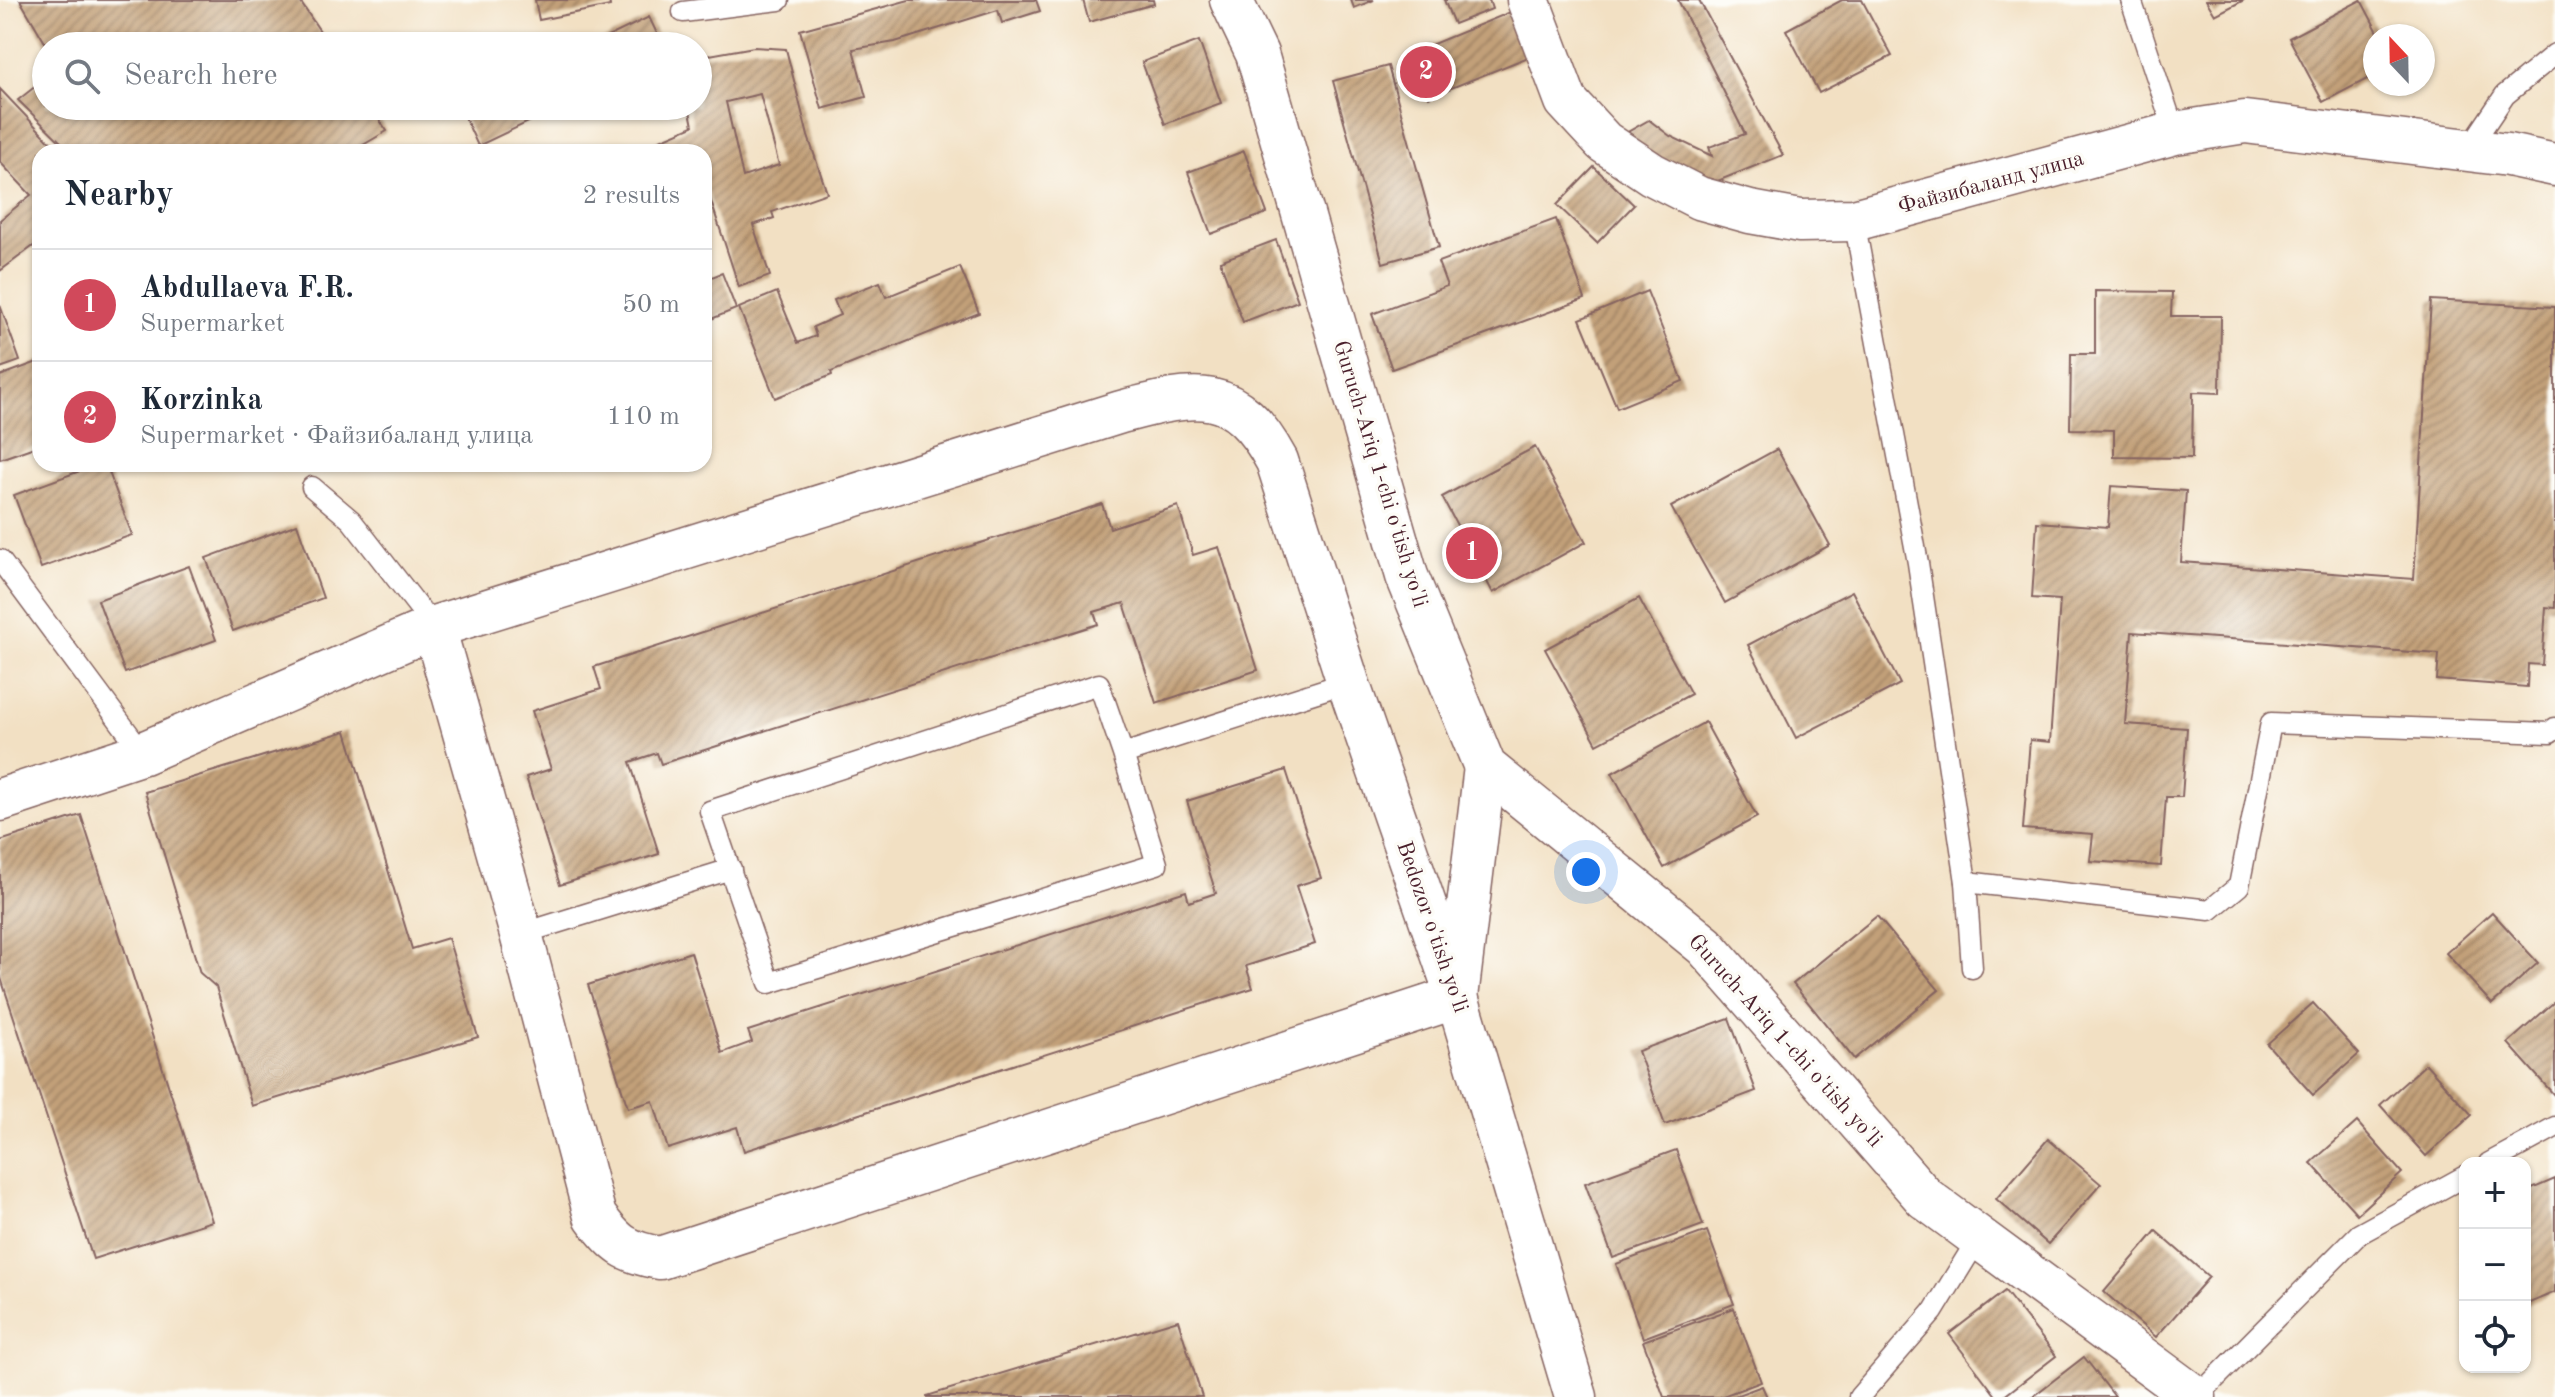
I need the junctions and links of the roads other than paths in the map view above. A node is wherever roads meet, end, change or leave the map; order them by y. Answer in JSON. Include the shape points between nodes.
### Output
{"nodes":[{"id":1,"x":779,"y":0,"type":"edge"},
{"id":2,"x":1231,"y":0,"type":"edge"},
{"id":3,"x":1528,"y":0,"type":"edge"},
{"id":4,"x":2131,"y":0,"type":"edge"},
{"id":5,"x":683,"y":12,"type":"dead end"},
{"id":6,"x":2555,"y":54,"type":"edge"},
{"id":7,"x":2175,"y":133,"type":"junction"},
{"id":8,"x":2468,"y":150,"type":"junction"},
{"id":9,"x":2555,"y":165,"type":"edge"},
{"id":10,"x":1854,"y":220,"type":"junction"},
{"id":11,"x":312,"y":487,"type":"dead end"},
{"id":12,"x":0,"y":560,"type":"edge"},
{"id":13,"x":434,"y":627,"type":"junction"},
{"id":14,"x":1348,"y":682,"type":"junction"},
{"id":15,"x":2555,"y":728,"type":"edge"},
{"id":16,"x":143,"y":753,"type":"junction"},
{"id":17,"x":1123,"y":754,"type":"junction"},
{"id":18,"x":1485,"y":767,"type":"junction"},
{"id":19,"x":0,"y":800,"type":"edge"},
{"id":20,"x":731,"y":869,"type":"junction"},
{"id":21,"x":1966,"y":882,"type":"junction"},
{"id":22,"x":521,"y":934,"type":"junction"},
{"id":23,"x":1972,"y":968,"type":"dead end"},
{"id":24,"x":1457,"y":997,"type":"junction"},
{"id":25,"x":2555,"y":1127,"type":"edge"},
{"id":26,"x":2500,"y":1157,"type":"edge"},
{"id":27,"x":2459,"y":1179,"type":"edge"},
{"id":28,"x":1979,"y":1237,"type":"junction"},
{"id":29,"x":1576,"y":1397,"type":"edge"},
{"id":30,"x":1859,"y":1397,"type":"edge"},
{"id":31,"x":2196,"y":1397,"type":"edge"}],
"edges":[{"from":1,"to":5,"type":"lane"},
{"from":2,"to":18,"type":"street","name":"Guruch-Ariq 1-chi o'tish yo'li","via":[[1257,54],[1407,576]]},
{"from":3,"to":10,"type":"street","name":"Файзибаланд улица","via":[[1566,101],[1604,142],[1699,198],[1800,221]]},
{"from":4,"to":7,"type":"lane"},
{"from":6,"to":8,"type":"lane","via":[[2505,95]]},
{"from":7,"to":8,"type":"street","name":"Файзибаланд улица","via":[[2245,122]]},
{"from":7,"to":10,"type":"street","name":"Файзибаланд улица"},
{"from":8,"to":9,"type":"street","name":"Файзибаланд улица"},
{"from":10,"to":21,"type":"lane","via":[[1918,563]]},
{"from":11,"to":13,"type":"lane","via":[[351,520]]},
{"from":12,"to":16,"type":"lane"},
{"from":13,"to":14,"type":"street","name":"Bedozor o'tish yo'li","via":[[1121,412],[1170,399],[1208,399],[1241,412],[1277,461]]},
{"from":13,"to":16,"type":"street","name":"Bedozor o'tish yo'li"},
{"from":13,"to":22,"type":"street"},
{"from":14,"to":17,"type":"lane"},
{"from":14,"to":24,"type":"street","name":"Bedozor o'tish yo'li"},
{"from":15,"to":21,"type":"lane","via":[[2550,733],[2271,723],[2239,886],[2210,910]]},
{"from":16,"to":19,"type":"street","name":"Bedozor o'tish yo'li"},
{"from":17,"to":20,"type":"lane","via":[[1099,684],[710,811]]},
{"from":17,"to":20,"type":"lane","via":[[1157,864],[769,983]]},
{"from":18,"to":24,"type":"street"},
{"from":18,"to":28,"type":"street","name":"Guruch-Ariq 1-chi o'tish yo'li","via":[[1705,946],[1925,1198]]},
{"from":20,"to":22,"type":"lane"},
{"from":21,"to":23,"type":"lane"},
{"from":22,"to":24,"type":"street","via":[[595,1216],[611,1239],[632,1253],[660,1258]]},
{"from":24,"to":29,"type":"street","name":"Bedozor o'tish yo'li"},
{"from":25,"to":26,"type":"lane"},
{"from":27,"to":31,"type":"lane","via":[[2359,1234]]},
{"from":28,"to":30,"type":"lane","via":[[1933,1312]]},
{"from":28,"to":31,"type":"street","name":"Guruch-Ariq 1-chi o'tish yo'li"}]}
